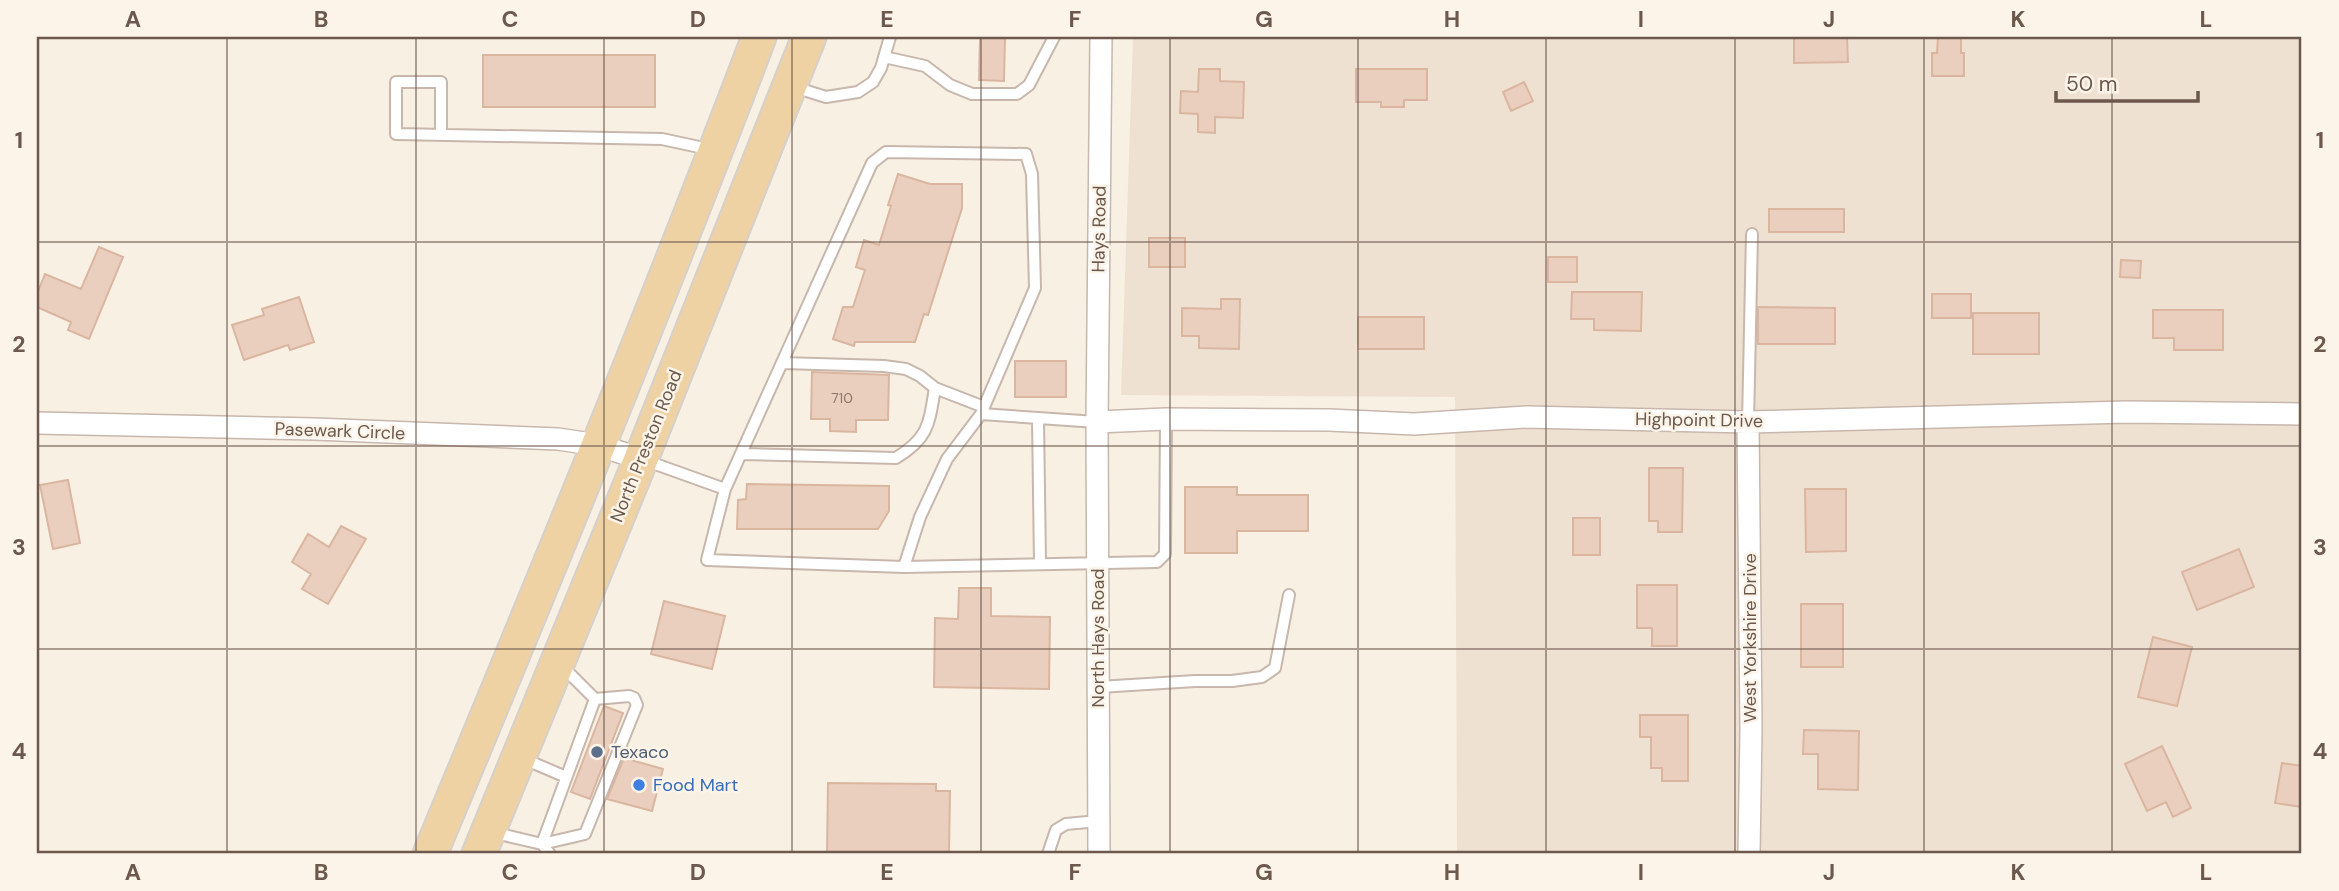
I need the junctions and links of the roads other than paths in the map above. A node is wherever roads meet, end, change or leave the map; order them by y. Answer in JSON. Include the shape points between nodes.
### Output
{"nodes":[{"id":1,"x":759,"y":37,"type":"edge"},
{"id":2,"x":809,"y":37,"type":"edge"},
{"id":3,"x":890,"y":37,"type":"edge"},
{"id":4,"x":1054,"y":37,"type":"edge"},
{"id":5,"x":1101,"y":37,"type":"edge"},
{"id":6,"x":884,"y":57,"type":"junction"},
{"id":7,"x":791,"y":86,"type":"junction"},
{"id":8,"x":441,"y":135,"type":"junction"},
{"id":9,"x":716,"y":150,"type":"junction"},
{"id":10,"x":1752,"y":234,"type":"dead end"},
{"id":11,"x":783,"y":363,"type":"junction"},
{"id":12,"x":935,"y":388,"type":"junction"},
{"id":13,"x":982,"y":411,"type":"junction"},
{"id":14,"x":2302,"y":415,"type":"edge"},
{"id":15,"x":1038,"y":418,"type":"junction"},
{"id":16,"x":1166,"y":419,"type":"junction"},
{"id":17,"x":1097,"y":422,"type":"junction"},
{"id":18,"x":1748,"y":422,"type":"junction"},
{"id":19,"x":37,"y":423,"type":"edge"},
{"id":20,"x":598,"y":445,"type":"junction"},
{"id":21,"x":741,"y":454,"type":"junction"},
{"id":22,"x":641,"y":459,"type":"junction"},
{"id":23,"x":725,"y":489,"type":"junction"},
{"id":24,"x":1098,"y":563,"type":"junction"},
{"id":25,"x":1040,"y":564,"type":"junction"},
{"id":26,"x":904,"y":567,"type":"junction"},
{"id":27,"x":1289,"y":595,"type":"dead end"},
{"id":28,"x":558,"y":662,"type":"junction"},
{"id":29,"x":1098,"y":687,"type":"junction"},
{"id":30,"x":595,"y":699,"type":"junction"},
{"id":31,"x":519,"y":757,"type":"junction"},
{"id":32,"x":566,"y":777,"type":"junction"},
{"id":33,"x":1099,"y":821,"type":"junction"},
{"id":34,"x":483,"y":843,"type":"edge"},
{"id":35,"x":542,"y":844,"type":"junction"},
{"id":36,"x":429,"y":852,"type":"edge"},
{"id":37,"x":550,"y":854,"type":"edge"},
{"id":38,"x":1048,"y":854,"type":"edge"},
{"id":39,"x":1099,"y":854,"type":"edge"},
{"id":40,"x":1749,"y":854,"type":"edge"}],
"edges":[{"from":1,"to":9,"type":"main road"},
{"from":2,"to":7,"type":"main road","name":"North Preston Road"},
{"from":3,"to":6,"type":"lane"},
{"from":4,"to":6,"type":"lane","via":[[1029,85],[1017,94],[972,94],[950,85],[925,66]]},
{"from":5,"to":17,"type":"street","name":"Hays Road"},
{"from":6,"to":7,"type":"lane","via":[[873,82],[859,92],[827,97]]},
{"from":7,"to":22,"type":"main road","name":"North Preston Road"},
{"from":8,"to":8,"type":"lane","via":[[396,134],[396,82],[441,82]]},
{"from":8,"to":9,"type":"lane","via":[[662,139]]},
{"from":9,"to":20,"type":"main road"},
{"from":10,"to":18,"type":"lane"},
{"from":11,"to":12,"type":"lane","via":[[906,369]]},
{"from":11,"to":13,"type":"lane","via":[[872,163],[886,152],[1026,154],[1032,174],[1035,288]]},
{"from":11,"to":21,"type":"lane"},
{"from":12,"to":13,"type":"lane"},
{"from":12,"to":21,"type":"lane","via":[[924,435],[912,449],[895,458]]},
{"from":13,"to":15,"type":"lane"},
{"from":13,"to":26,"type":"lane","via":[[947,458]]},
{"from":14,"to":18,"type":"street","name":"Highpoint Drive","via":[[2127,412]]},
{"from":15,"to":17,"type":"lane"},
{"from":15,"to":25,"type":"lane"},
{"from":16,"to":17,"type":"street","name":"Highpoint Drive"},
{"from":16,"to":18,"type":"street","name":"Highpoint Drive","via":[[1414,425],[1527,417]]},
{"from":16,"to":24,"type":"lane","via":[[1165,554],[1157,562]]},
{"from":17,"to":24,"type":"street","name":"North Hays Road"},
{"from":18,"to":40,"type":"street","name":"West Yorkshire Drive"},
{"from":19,"to":20,"type":"street","name":"Pasewark Circle","via":[[465,435]]},
{"from":20,"to":22,"type":"street","name":"Pasewark Circle"},
{"from":20,"to":36,"type":"main road"},
{"from":21,"to":23,"type":"lane"},
{"from":22,"to":23,"type":"lane"},
{"from":22,"to":28,"type":"main road","name":"North Preston Road"},
{"from":23,"to":26,"type":"lane","via":[[707,560]]},
{"from":24,"to":25,"type":"lane"},
{"from":24,"to":29,"type":"street","name":"North Hays Road"},
{"from":25,"to":26,"type":"lane"},
{"from":27,"to":29,"type":"lane","via":[[1275,668],[1262,677]]},
{"from":28,"to":30,"type":"lane"},
{"from":28,"to":31,"type":"main road","name":"North Preston Road"},
{"from":29,"to":33,"type":"street","name":"North Hays Road"},
{"from":30,"to":32,"type":"lane"},
{"from":30,"to":35,"type":"lane","via":[[629,696],[637,705],[585,834]]},
{"from":31,"to":32,"type":"lane"},
{"from":31,"to":34,"type":"main road","name":"North Preston Road"},
{"from":32,"to":35,"type":"lane"},
{"from":33,"to":38,"type":"lane","via":[[1066,824],[1056,830]]},
{"from":33,"to":39,"type":"street","name":"North Hays Road"},
{"from":34,"to":35,"type":"lane"},
{"from":35,"to":37,"type":"lane"}]}
